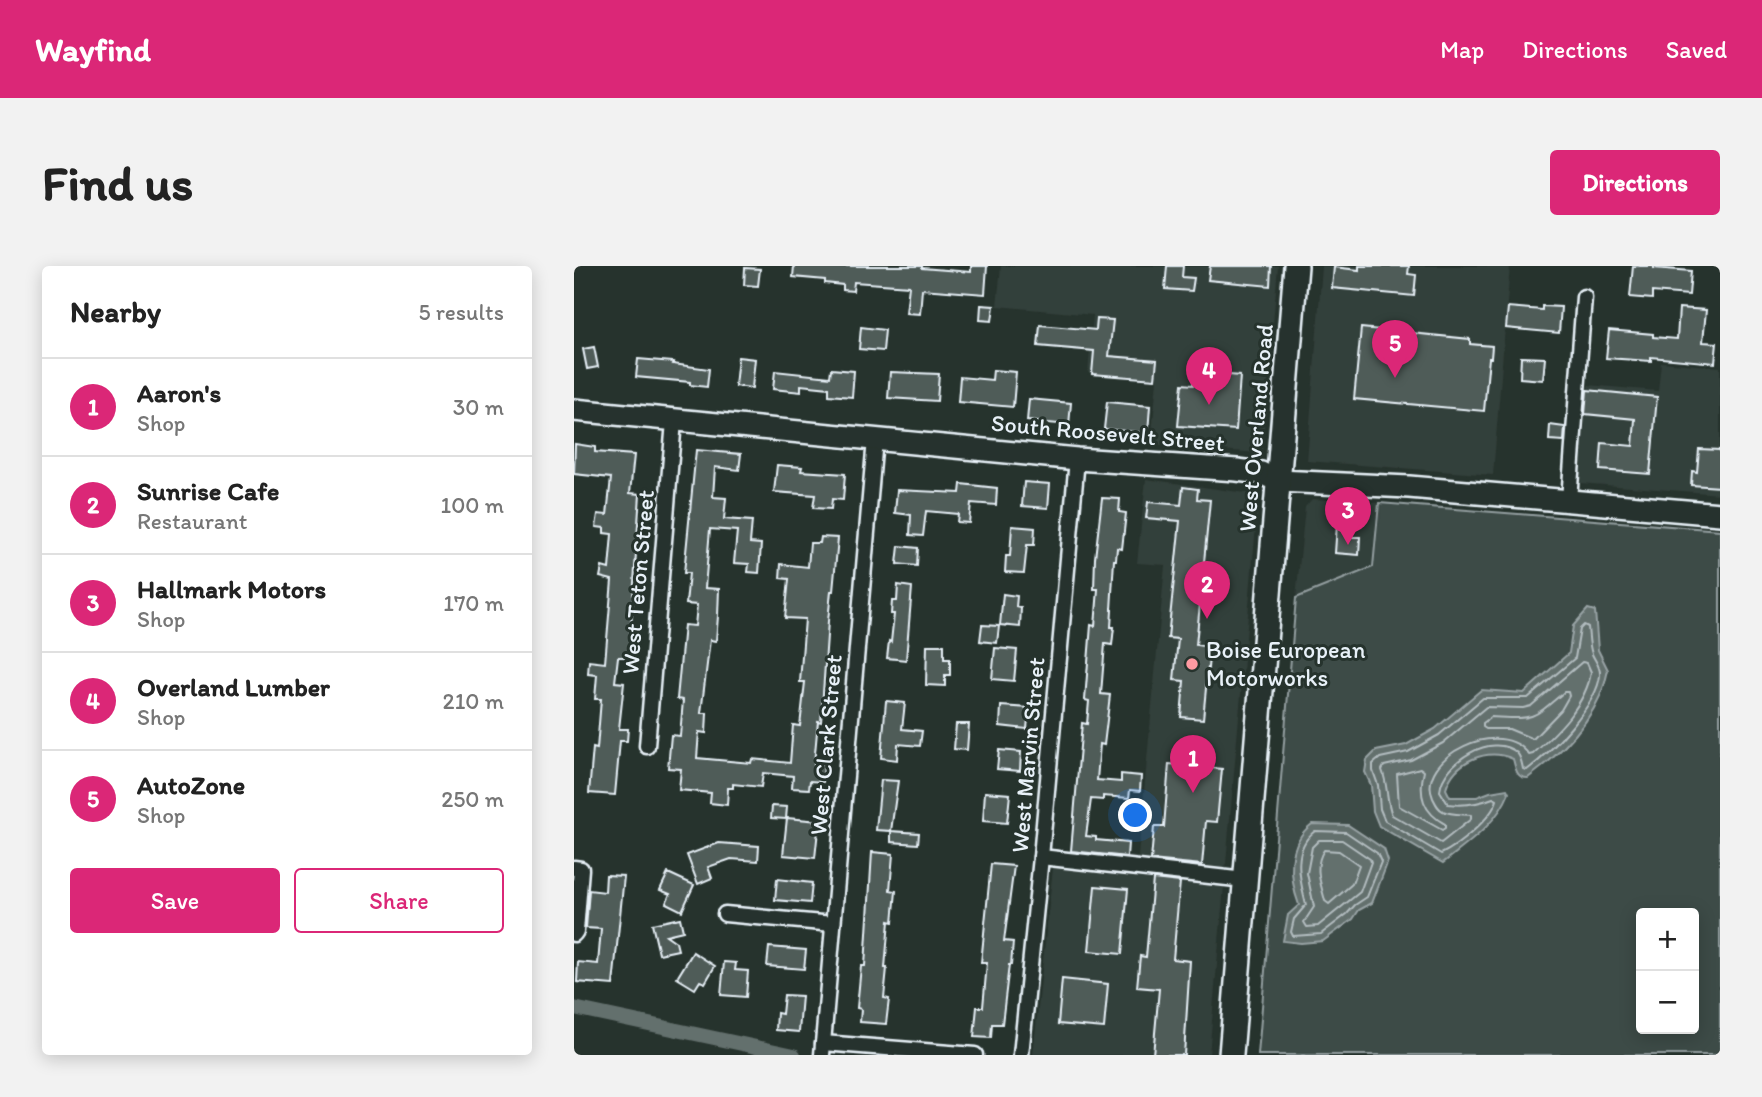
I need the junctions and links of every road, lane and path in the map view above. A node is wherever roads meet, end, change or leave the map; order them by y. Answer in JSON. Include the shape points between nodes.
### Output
{"nodes":[{"id":1,"x":1296,"y":266,"type":"edge"},
{"id":2,"x":1584,"y":297,"type":"dead end"},
{"id":3,"x":574,"y":410,"type":"edge"},
{"id":4,"x":674,"y":421,"type":"junction"},
{"id":5,"x":875,"y":439,"type":"junction"},
{"id":6,"x":1077,"y":459,"type":"junction"},
{"id":7,"x":1278,"y":481,"type":"junction"},
{"id":8,"x":1569,"y":500,"type":"junction"},
{"id":9,"x":1720,"y":514,"type":"edge"},
{"id":10,"x":647,"y":746,"type":"dead end"},
{"id":11,"x":1041,"y":858,"type":"junction"},
{"id":12,"x":574,"y":868,"type":"edge"},
{"id":13,"x":1245,"y":880,"type":"junction"},
{"id":14,"x":725,"y":914,"type":"dead end"},
{"id":15,"x":833,"y":924,"type":"junction"},
{"id":16,"x":574,"y":934,"type":"edge"},
{"id":17,"x":822,"y":1049,"type":"edge"},
{"id":18,"x":975,"y":1055,"type":"edge"},
{"id":19,"x":1021,"y":1055,"type":"edge"},
{"id":20,"x":1231,"y":1055,"type":"edge"}],
"edges":[{"from":1,"to":7,"type":"main road","name":"West Overland Road"},
{"from":2,"to":8,"type":"street"},
{"from":3,"to":4,"type":"street","name":"South Roosevelt Street"},
{"from":4,"to":5,"type":"street","name":"South Roosevelt Street"},
{"from":4,"to":10,"type":"street","name":"West Teton Street"},
{"from":5,"to":6,"type":"street","name":"South Roosevelt Street"},
{"from":5,"to":15,"type":"street","name":"West Clark Street"},
{"from":6,"to":7,"type":"street","name":"South Roosevelt Street","via":[[1237,470]]},
{"from":6,"to":11,"type":"street","name":"West Marvin Street"},
{"from":7,"to":8,"type":"street","name":"South Roosevelt Street"},
{"from":7,"to":13,"type":"main road","name":"West Overland Road"},
{"from":8,"to":9,"type":"street","name":"South Roosevelt Street"},
{"from":11,"to":13,"type":"street"},
{"from":11,"to":19,"type":"street","name":"West Marvin Street"},
{"from":12,"to":16,"type":"street","via":[[581,869]]},
{"from":13,"to":20,"type":"main road","name":"West Overland Road"},
{"from":14,"to":15,"type":"street"},
{"from":15,"to":17,"type":"street","name":"West Clark Street"},
{"from":17,"to":18,"type":"street"}]}
